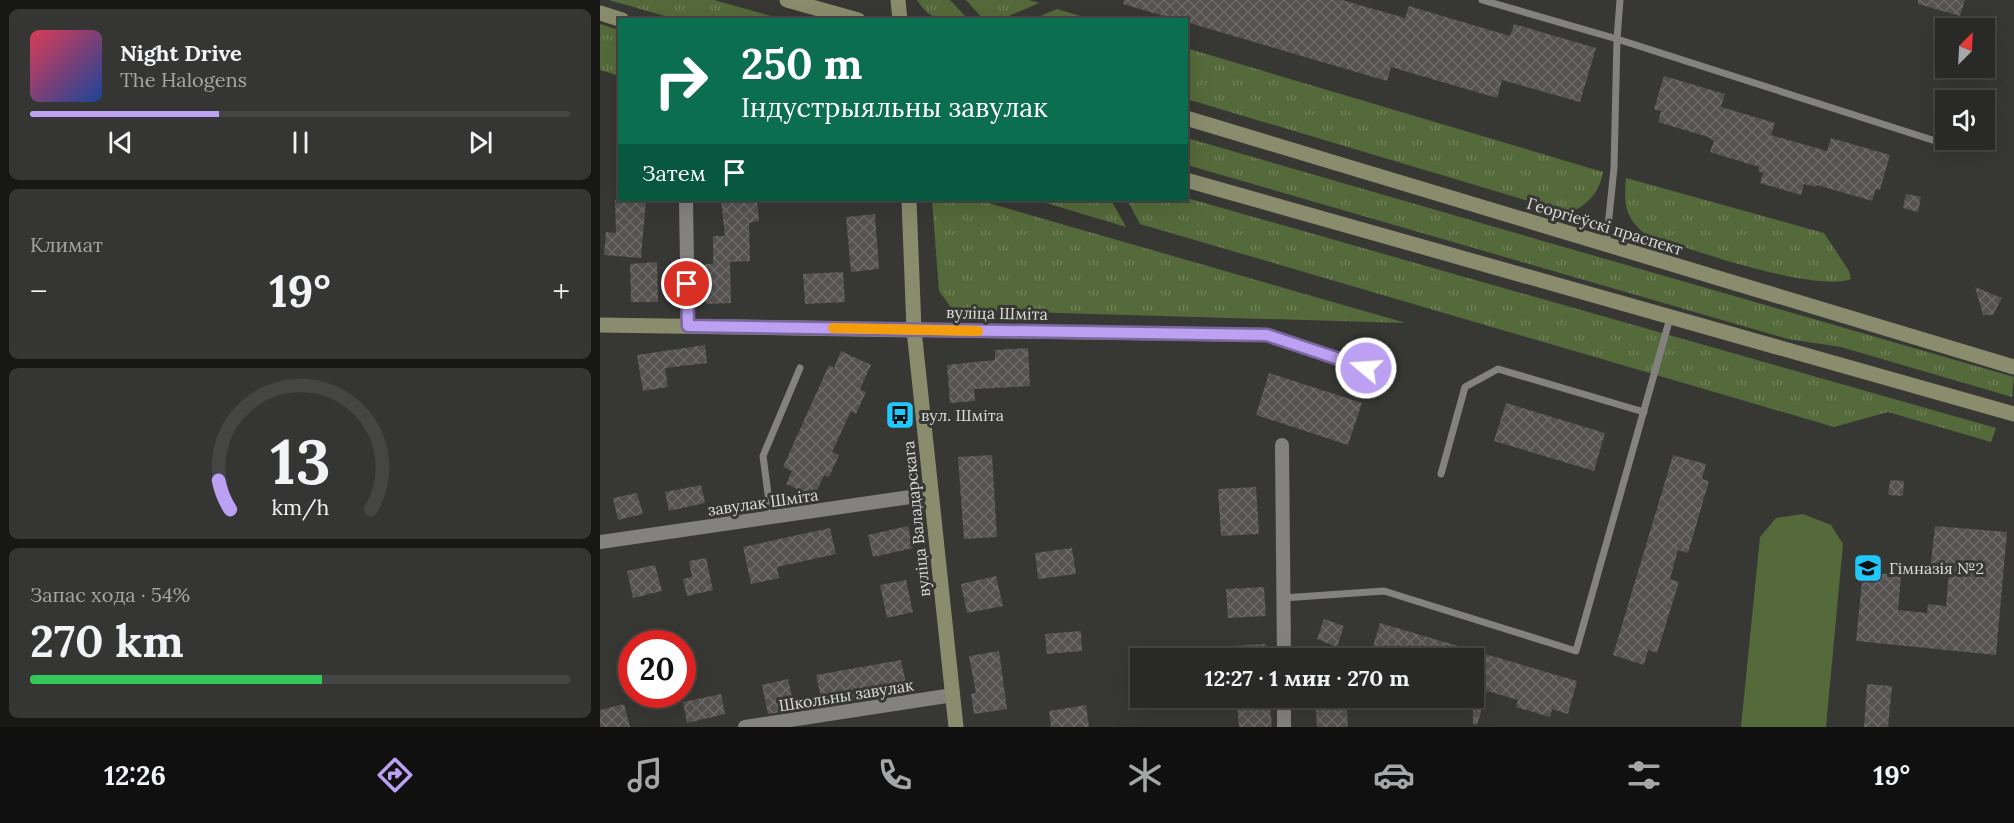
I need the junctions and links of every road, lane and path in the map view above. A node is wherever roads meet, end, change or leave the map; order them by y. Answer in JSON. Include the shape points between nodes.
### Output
{"nodes":[{"id":1,"x":787,"y":0,"type":"edge"},
{"id":2,"x":898,"y":0,"type":"edge"},
{"id":3,"x":1482,"y":0,"type":"edge"},
{"id":4,"x":1620,"y":0,"type":"edge"},
{"id":5,"x":600,"y":13,"type":"edge"},
{"id":6,"x":851,"y":18,"type":"edge"},
{"id":7,"x":900,"y":18,"type":"edge"},
{"id":8,"x":618,"y":19,"type":"edge"},
{"id":9,"x":1617,"y":39,"type":"junction"},
{"id":10,"x":1188,"y":119,"type":"edge"},
{"id":11,"x":1935,"y":141,"type":"edge"},
{"id":12,"x":1188,"y":181,"type":"edge"},
{"id":13,"x":686,"y":201,"type":"edge"},
{"id":14,"x":909,"y":201,"type":"edge"},
{"id":15,"x":1606,"y":246,"type":"junction"},
{"id":16,"x":1670,"y":317,"type":"junction"},
{"id":17,"x":600,"y":325,"type":"edge"},
{"id":18,"x":688,"y":326,"type":"junction"},
{"id":19,"x":914,"y":330,"type":"junction"},
{"id":20,"x":1267,"y":335,"type":"joint"},
{"id":21,"x":2014,"y":367,"type":"edge"},
{"id":22,"x":800,"y":368,"type":"dead end"},
{"id":23,"x":1386,"y":375,"type":"dead end"},
{"id":24,"x":1644,"y":412,"type":"junction"},
{"id":25,"x":2014,"y":414,"type":"edge"},
{"id":26,"x":1282,"y":445,"type":"dead end"},
{"id":27,"x":1442,"y":474,"type":"dead end"},
{"id":28,"x":931,"y":494,"type":"junction"},
{"id":29,"x":771,"y":517,"type":"junction"},
{"id":30,"x":600,"y":542,"type":"edge"},
{"id":31,"x":1283,"y":598,"type":"junction"},
{"id":32,"x":1284,"y":648,"type":"edge"},
{"id":33,"x":952,"y":695,"type":"junction"},
{"id":34,"x":1284,"y":708,"type":"edge"},
{"id":35,"x":745,"y":727,"type":"edge"},
{"id":36,"x":956,"y":727,"type":"edge"},
{"id":37,"x":1284,"y":727,"type":"edge"}],
"edges":[{"from":1,"to":6,"type":"main road"},
{"from":2,"to":7,"type":"main road"},
{"from":3,"to":9,"type":"lane"},
{"from":4,"to":9,"type":"lane"},
{"from":5,"to":8,"type":"main road"},
{"from":9,"to":11,"type":"lane"},
{"from":9,"to":15,"type":"lane","via":[[1614,168]]},
{"from":10,"to":15,"type":"main road","name":"Георгіеўскі праспект"},
{"from":12,"to":16,"type":"main road"},
{"from":13,"to":18,"type":"street"},
{"from":14,"to":19,"type":"main road","name":"вуліца Валадарскага"},
{"from":15,"to":21,"type":"main road","name":"Георгіеўскі праспект"},
{"from":16,"to":24,"type":"lane"},
{"from":16,"to":25,"type":"main road"},
{"from":17,"to":18,"type":"main road","name":"вуліца Шміта"},
{"from":18,"to":19,"type":"main road","name":"вуліца Шміта"},
{"from":19,"to":20,"type":"street","name":"вуліца Шміта"},
{"from":19,"to":28,"type":"main road","name":"вуліца Валадарскага"},
{"from":20,"to":23,"type":"lane","name":"вуліца Шміта"},
{"from":22,"to":29,"type":"lane","via":[[763,456]]},
{"from":24,"to":27,"type":"lane","via":[[1498,369],[1465,387]]},
{"from":24,"to":31,"type":"lane","via":[[1576,651],[1384,591]]},
{"from":26,"to":31,"type":"street"},
{"from":28,"to":29,"type":"street","name":"завулак Шміта"},
{"from":28,"to":33,"type":"main road","name":"вуліца Валадарскага"},
{"from":29,"to":30,"type":"street","name":"завулак Шміта"},
{"from":31,"to":32,"type":"street"},
{"from":33,"to":35,"type":"street","name":"Школьны завулак"},
{"from":33,"to":36,"type":"main road","name":"вуліца Валадарскага"},
{"from":34,"to":37,"type":"street"}]}
